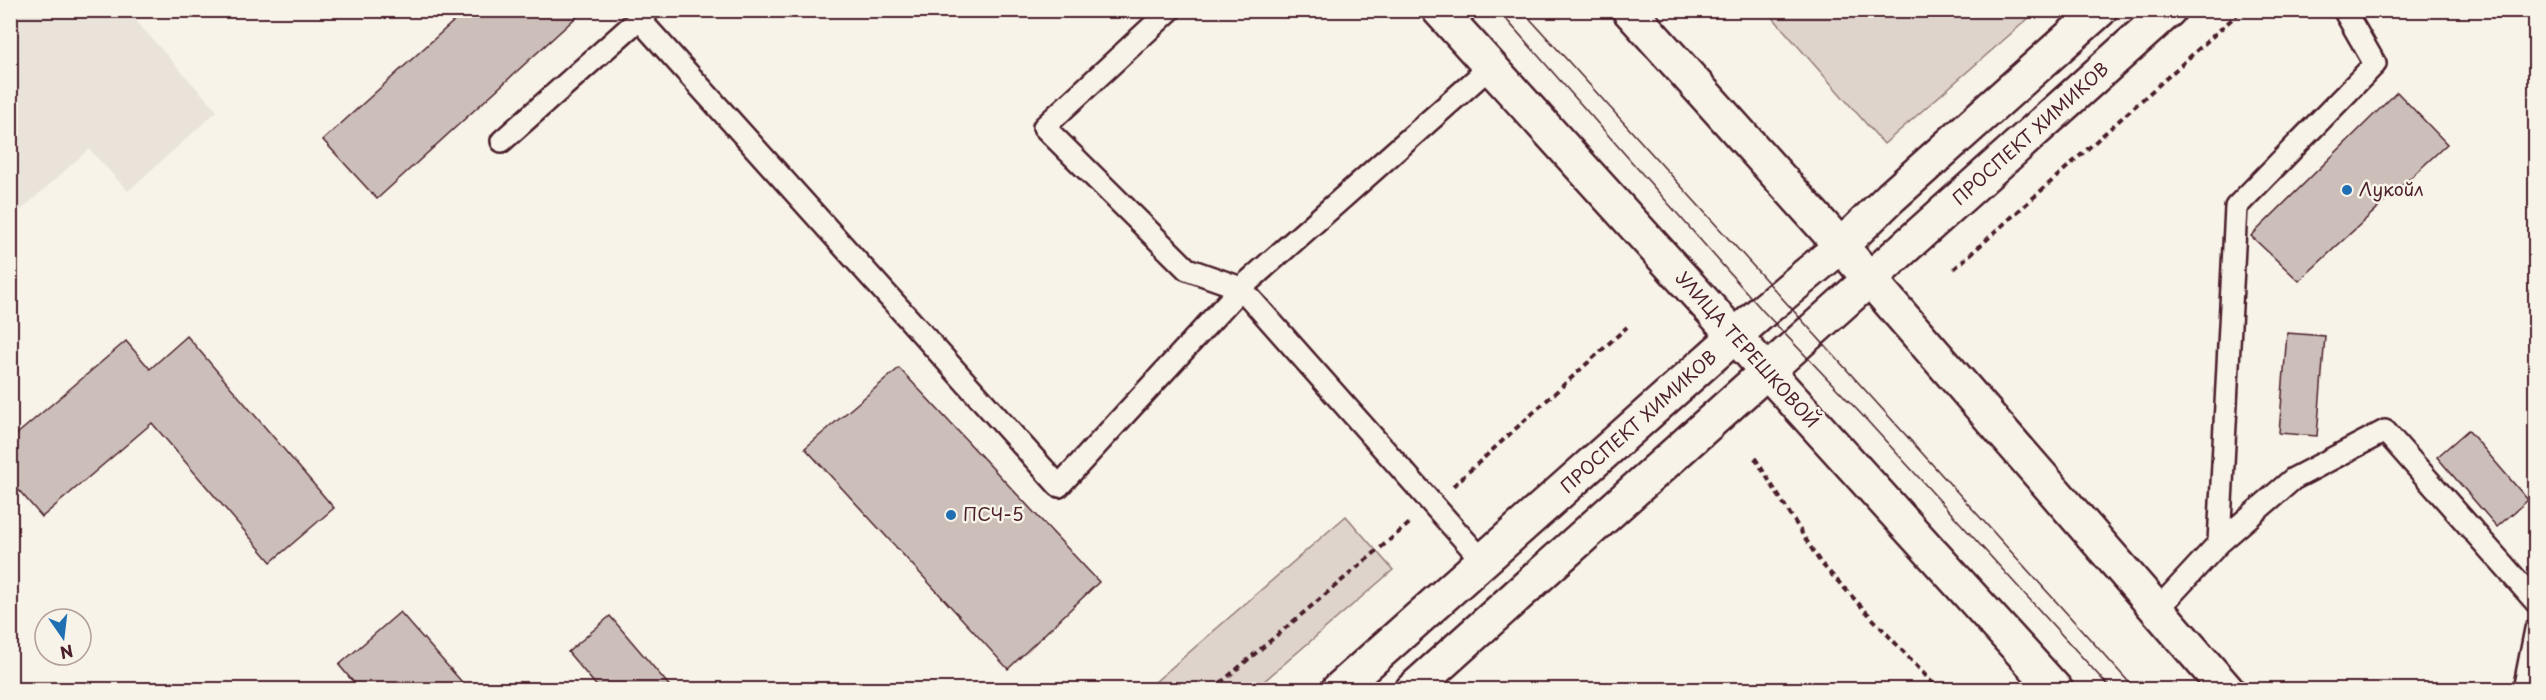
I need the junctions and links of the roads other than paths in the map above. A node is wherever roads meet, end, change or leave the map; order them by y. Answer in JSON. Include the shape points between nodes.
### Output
{"nodes":[{"id":1,"x":1170,"y":10,"type":"edge"},
{"id":2,"x":1439,"y":10,"type":"edge"},
{"id":3,"x":1629,"y":10,"type":"edge"},
{"id":4,"x":2100,"y":10,"type":"edge"},
{"id":5,"x":2169,"y":10,"type":"edge"},
{"id":6,"x":2344,"y":10,"type":"edge"},
{"id":7,"x":644,"y":15,"type":"edge"},
{"id":8,"x":1490,"y":67,"type":"junction"},
{"id":9,"x":502,"y":141,"type":"dead end"},
{"id":10,"x":1841,"y":246,"type":"junction"},
{"id":11,"x":1869,"y":279,"type":"junction"},
{"id":12,"x":1241,"y":288,"type":"junction"},
{"id":13,"x":1734,"y":337,"type":"junction"},
{"id":14,"x":1767,"y":371,"type":"junction"},
{"id":15,"x":2219,"y":543,"type":"junction"},
{"id":16,"x":1483,"y":561,"type":"junction"},
{"id":17,"x":2535,"y":602,"type":"edge"},
{"id":18,"x":2157,"y":610,"type":"junction"},
{"id":19,"x":2535,"y":629,"type":"edge"},
{"id":20,"x":1338,"y":690,"type":"edge"},
{"id":21,"x":1412,"y":690,"type":"edge"},
{"id":22,"x":2056,"y":690,"type":"edge"},
{"id":23,"x":2227,"y":690,"type":"edge"},
{"id":24,"x":2524,"y":690,"type":"edge"}],
"edges":[{"from":1,"to":12,"type":"lane","via":[[1044,127],[1187,269]]},
{"from":2,"to":8,"type":"main road","name":"УЛИЦА ТЕРЕШКОВОЙ"},
{"from":3,"to":10,"type":"main road"},
{"from":4,"to":10,"type":"main road","name":"ПРОСПЕКТ ХИМИКОВ"},
{"from":5,"to":11,"type":"main road","name":"ПРОСПЕКТ ХИМИКОВ"},
{"from":6,"to":15,"type":"lane","via":[[2375,64],[2236,207]]},
{"from":7,"to":9,"type":"lane"},
{"from":7,"to":12,"type":"lane","via":[[1059,486]]},
{"from":8,"to":12,"type":"lane"},
{"from":8,"to":13,"type":"main road","name":"УЛИЦА ТЕРЕШКОВОЙ"},
{"from":10,"to":11,"type":"main road"},
{"from":10,"to":13,"type":"main road","name":"ПРОСПЕКТ ХИМИКОВ"},
{"from":11,"to":14,"type":"main road","name":"ПРОСПЕКТ ХИМИКОВ"},
{"from":11,"to":18,"type":"main road"},
{"from":12,"to":16,"type":"lane"},
{"from":13,"to":14,"type":"main road","name":"УЛИЦА ТЕРЕШКОВОЙ"},
{"from":13,"to":16,"type":"main road","name":"ПРОСПЕКТ ХИМИКОВ"},
{"from":14,"to":21,"type":"main road","name":"ПРОСПЕКТ ХИМИКОВ"},
{"from":14,"to":22,"type":"main road","name":"УЛИЦА ТЕРЕШКОВОЙ"},
{"from":15,"to":17,"type":"lane","via":[[2292,479],[2385,432]]},
{"from":15,"to":18,"type":"lane"},
{"from":16,"to":20,"type":"main road","name":"ПРОСПЕКТ ХИМИКОВ"},
{"from":18,"to":23,"type":"main road"},
{"from":19,"to":24,"type":"lane"}]}
